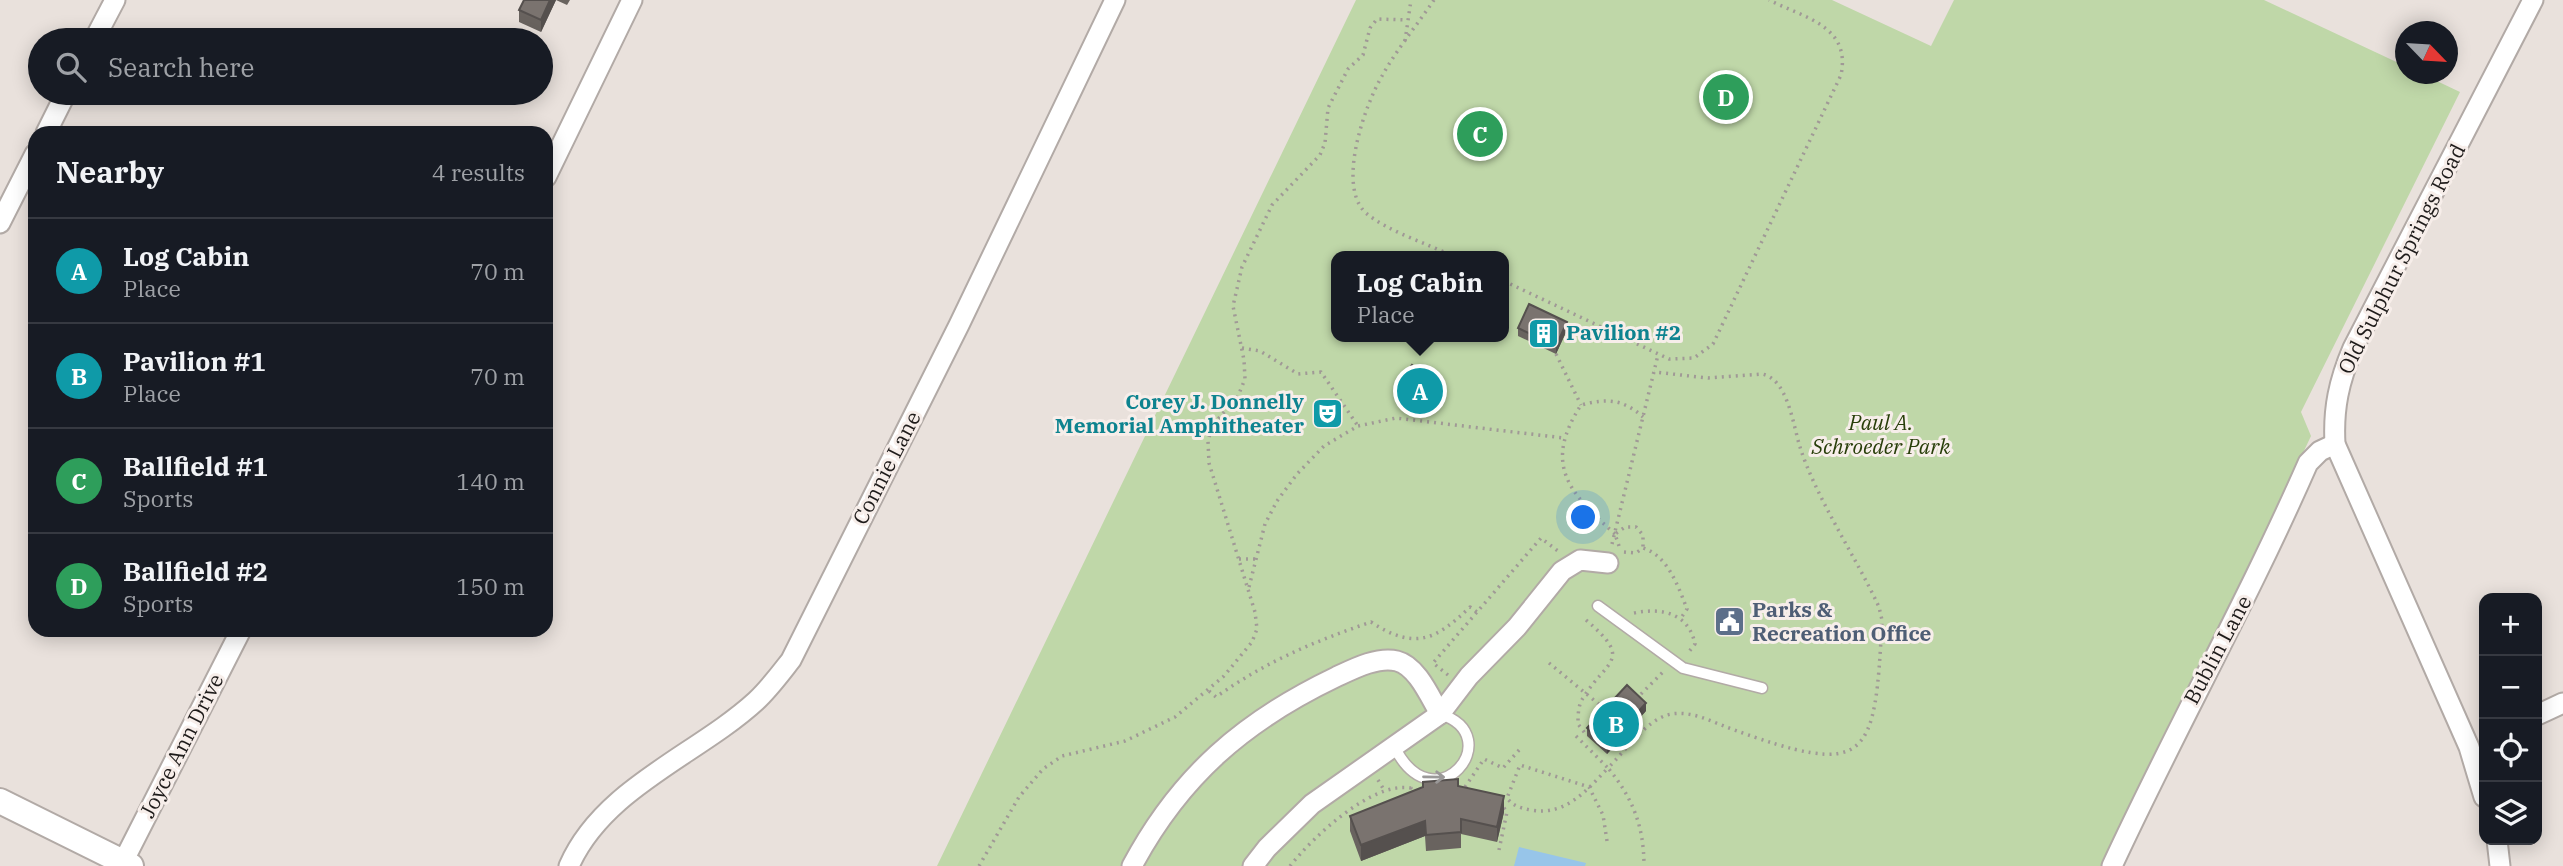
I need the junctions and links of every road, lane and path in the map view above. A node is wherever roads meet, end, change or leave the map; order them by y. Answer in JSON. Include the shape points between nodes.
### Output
{"nodes":[{"id":1,"x":115,"y":0,"type":"edge"},
{"id":2,"x":632,"y":0,"type":"edge"},
{"id":3,"x":1115,"y":0,"type":"edge"},
{"id":4,"x":1411,"y":0,"type":"edge"},
{"id":5,"x":1434,"y":0,"type":"edge"},
{"id":6,"x":1769,"y":0,"type":"edge"},
{"id":7,"x":2533,"y":0,"type":"edge"},
{"id":8,"x":1407,"y":20,"type":"junction"},
{"id":9,"x":100,"y":28,"type":"edge"},
{"id":10,"x":1404,"y":43,"type":"junction"},
{"id":11,"x":60,"y":105,"type":"edge"},
{"id":12,"x":50,"y":126,"type":"edge"},
{"id":13,"x":553,"y":163,"type":"edge"},
{"id":14,"x":28,"y":168,"type":"edge"},
{"id":15,"x":0,"y":223,"type":"edge"},
{"id":16,"x":1443,"y":251,"type":"edge"},
{"id":17,"x":1509,"y":283,"type":"edge"},
{"id":18,"x":1557,"y":306,"type":"junction"},
{"id":19,"x":1553,"y":314,"type":"edge"},
{"id":20,"x":1242,"y":348,"type":"junction"},
{"id":21,"x":1556,"y":354,"type":"edge"},
{"id":22,"x":1658,"y":355,"type":"junction"},
{"id":23,"x":1654,"y":372,"type":"junction"},
{"id":24,"x":1581,"y":405,"type":"junction"},
{"id":25,"x":1643,"y":417,"type":"junction"},
{"id":26,"x":1358,"y":426,"type":"junction"},
{"id":27,"x":1564,"y":438,"type":"junction"},
{"id":28,"x":2335,"y":444,"type":"junction"},
{"id":29,"x":1615,"y":534,"type":"junction"},
{"id":30,"x":1643,"y":548,"type":"junction"},
{"id":31,"x":1566,"y":556,"type":"dead end"},
{"id":32,"x":1239,"y":559,"type":"junction"},
{"id":33,"x":1255,"y":559,"type":"junction"},
{"id":34,"x":1608,"y":563,"type":"joint"},
{"id":35,"x":1248,"y":589,"type":"junction"},
{"id":36,"x":1598,"y":606,"type":"dead end"},
{"id":37,"x":1477,"y":612,"type":"junction"},
{"id":38,"x":1681,"y":618,"type":"dead end"},
{"id":39,"x":1586,"y":621,"type":"dead end"},
{"id":40,"x":238,"y":637,"type":"edge"},
{"id":41,"x":1549,"y":663,"type":"dead end"},
{"id":42,"x":1449,"y":676,"type":"dead end"},
{"id":43,"x":1762,"y":688,"type":"dead end"},
{"id":44,"x":1209,"y":691,"type":"junction"},
{"id":45,"x":1586,"y":693,"type":"junction"},
{"id":46,"x":2563,"y":702,"type":"edge"},
{"id":47,"x":1609,"y":712,"type":"edge"},
{"id":48,"x":2542,"y":712,"type":"edge"},
{"id":49,"x":1440,"y":714,"type":"junction"},
{"id":50,"x":1576,"y":736,"type":"dead end"},
{"id":51,"x":1587,"y":736,"type":"edge"},
{"id":52,"x":2476,"y":743,"type":"edge"},
{"id":53,"x":1394,"y":746,"type":"junction"},
{"id":54,"x":1520,"y":749,"type":"dead end"},
{"id":55,"x":1608,"y":768,"type":"junction"},
{"id":56,"x":1375,"y":774,"type":"dead end"},
{"id":57,"x":1402,"y":779,"type":"dead end"},
{"id":58,"x":2482,"y":782,"type":"edge"},
{"id":59,"x":1465,"y":787,"type":"junction"},
{"id":60,"x":1589,"y":787,"type":"junction"},
{"id":61,"x":1411,"y":788,"type":"junction"},
{"id":62,"x":1384,"y":790,"type":"junction"},
{"id":63,"x":1460,"y":790,"type":"edge"},
{"id":64,"x":1472,"y":790,"type":"edge"},
{"id":65,"x":1419,"y":793,"type":"edge"},
{"id":66,"x":1493,"y":800,"type":"edge"},
{"id":67,"x":0,"y":801,"type":"edge"},
{"id":68,"x":1607,"y":841,"type":"dead end"},
{"id":69,"x":2499,"y":845,"type":"edge"},
{"id":70,"x":1499,"y":850,"type":"dead end"},
{"id":71,"x":127,"y":864,"type":"edge"},
{"id":72,"x":569,"y":866,"type":"edge"},
{"id":73,"x":979,"y":866,"type":"edge"},
{"id":74,"x":1132,"y":866,"type":"edge"},
{"id":75,"x":1254,"y":866,"type":"edge"},
{"id":76,"x":1290,"y":866,"type":"edge"},
{"id":77,"x":1644,"y":866,"type":"edge"},
{"id":78,"x":2112,"y":866,"type":"edge"},
{"id":79,"x":2500,"y":866,"type":"edge"}],
"edges":[{"from":1,"to":9,"type":"street"},
{"from":2,"to":13,"type":"street"},
{"from":3,"to":72,"type":"street","name":"Connie Lane","via":[[791,660],[756,701],[612,808],[590,831]]},
{"from":4,"to":8,"type":"path"},
{"from":5,"to":10,"type":"path"},
{"from":6,"to":22,"type":"path","via":[[1830,30],[1843,52],[1841,75],[1713,344],[1694,358]]},
{"from":7,"to":28,"type":"street","name":"Old Sulphur Springs Road","via":[[2353,348],[2333,413]]},
{"from":8,"to":10,"type":"path"},
{"from":8,"to":20,"type":"path","via":[[1377,19],[1370,28],[1363,55],[1348,69],[1328,108],[1321,155],[1264,218],[1233,297]]},
{"from":10,"to":16,"type":"path","via":[[1382,75],[1367,110],[1353,172],[1354,195],[1366,213]]},
{"from":11,"to":12,"type":"street"},
{"from":14,"to":15,"type":"street"},
{"from":17,"to":18,"type":"path"},
{"from":18,"to":19,"type":"path"},
{"from":18,"to":22,"type":"path"},
{"from":20,"to":26,"type":"path","via":[[1260,351],[1298,374],[1321,372]]},
{"from":20,"to":32,"type":"path","via":[[1242,388],[1212,426],[1208,449]]},
{"from":21,"to":24,"type":"path"},
{"from":22,"to":23,"type":"path"},
{"from":23,"to":25,"type":"path"},
{"from":23,"to":55,"type":"path","via":[[1708,378],[1762,374],[1775,380],[1790,410],[1805,461],[1879,607],[1876,703],[1865,738],[1840,755],[1781,746],[1696,715],[1674,714],[1654,722]]},
{"from":24,"to":25,"type":"path","via":[[1616,401],[1630,405]]},
{"from":24,"to":27,"type":"path"},
{"from":25,"to":29,"type":"path"},
{"from":26,"to":27,"type":"path","via":[[1396,418]]},
{"from":26,"to":33,"type":"path","via":[[1324,446],[1297,474],[1265,524]]},
{"from":27,"to":29,"type":"path","via":[[1562,470],[1573,493]]},
{"from":28,"to":52,"type":"street","name":"Old Sulphur Springs Road"},
{"from":28,"to":78,"type":"street","name":"Bublin Lane","via":[[2308,463],[2265,560],[2166,750]]},
{"from":29,"to":30,"type":"path","via":[[1619,548],[1627,554]]},
{"from":29,"to":30,"type":"path","via":[[1636,527],[1643,535]]},
{"from":29,"to":34,"type":"path"},
{"from":30,"to":38,"type":"path","via":[[1654,551],[1665,563],[1687,609]]},
{"from":31,"to":37,"type":"path","via":[[1541,538]]},
{"from":32,"to":33,"type":"path"},
{"from":32,"to":35,"type":"path"},
{"from":33,"to":35,"type":"path"},
{"from":34,"to":49,"type":"street","via":[[1580,560],[1562,571]]},
{"from":35,"to":44,"type":"path","via":[[1256,618],[1254,638]]},
{"from":36,"to":43,"type":"lane","via":[[1683,668]]},
{"from":37,"to":42,"type":"path","via":[[1433,663]]},
{"from":37,"to":44,"type":"path","via":[[1470,607],[1423,640],[1405,639],[1371,622],[1297,648],[1216,696]]},
{"from":39,"to":45,"type":"path","via":[[1608,640],[1612,657],[1610,666]]},
{"from":40,"to":71,"type":"street","name":"Joyce Ann Drive"},
{"from":41,"to":45,"type":"path"},
{"from":44,"to":73,"type":"path","via":[[1149,732],[1107,747],[1073,752],[1042,769],[1019,797]]},
{"from":45,"to":47,"type":"path"},
{"from":45,"to":51,"type":"path","via":[[1577,724]]},
{"from":46,"to":48,"type":"street"},
{"from":49,"to":53,"type":"street"},
{"from":53,"to":49,"type":"lane","one_way":true,"via":[[1406,769],[1415,775],[1444,778],[1457,773],[1468,757],[1466,734],[1451,717]]},
{"from":49,"to":74,"type":"street","via":[[1408,666],[1398,661],[1364,665],[1320,685],[1228,742],[1160,819]]},
{"from":50,"to":55,"type":"path"},
{"from":52,"to":58,"type":"street","name":"Old Sulphur Springs Road"},
{"from":53,"to":75,"type":"street","via":[[1312,804]]},
{"from":54,"to":59,"type":"path","via":[[1503,768],[1483,759]]},
{"from":55,"to":60,"type":"path"},
{"from":55,"to":77,"type":"path","via":[[1630,797],[1640,822]]},
{"from":56,"to":62,"type":"path"},
{"from":57,"to":61,"type":"path"},
{"from":59,"to":63,"type":"path"},
{"from":59,"to":64,"type":"path"},
{"from":60,"to":60,"type":"path","via":[[1570,803],[1546,812],[1521,808],[1507,798],[1520,765]]},
{"from":60,"to":68,"type":"path","via":[[1606,825]]},
{"from":61,"to":62,"type":"path"},
{"from":61,"to":65,"type":"path"},
{"from":62,"to":76,"type":"path","via":[[1330,825]]},
{"from":66,"to":70,"type":"path","via":[[1507,810]]},
{"from":67,"to":71,"type":"street"},
{"from":69,"to":79,"type":"street"}]}
